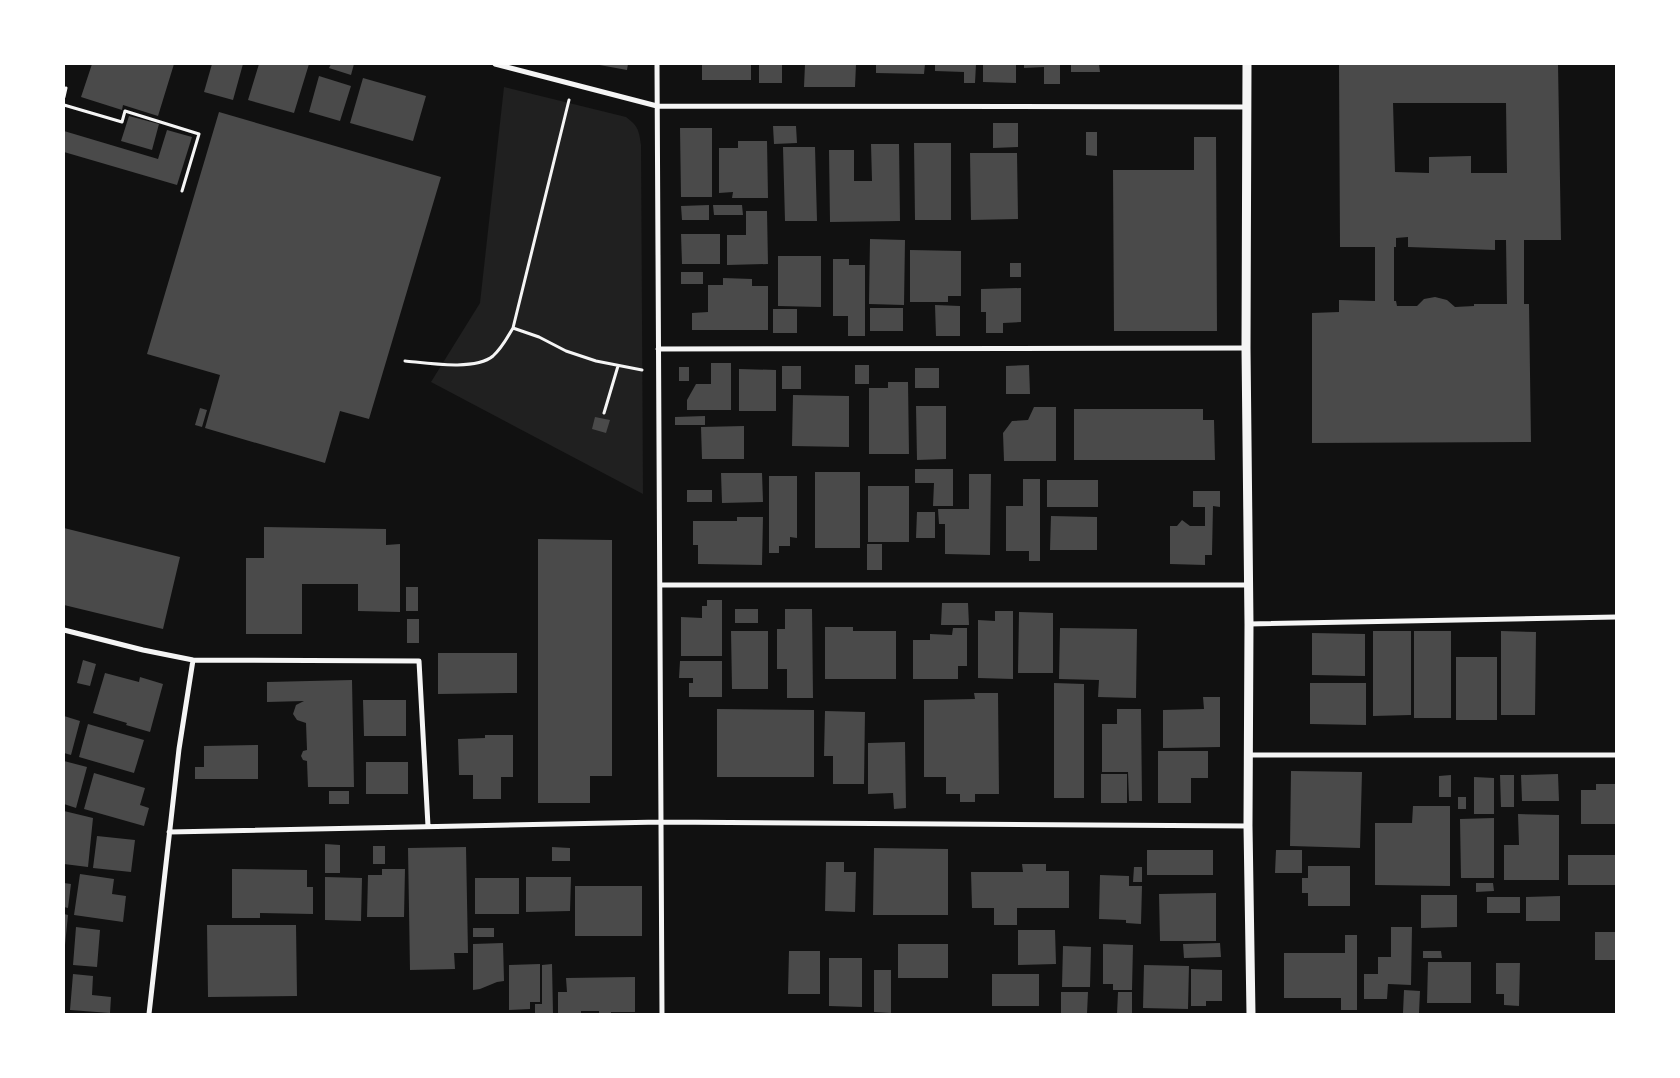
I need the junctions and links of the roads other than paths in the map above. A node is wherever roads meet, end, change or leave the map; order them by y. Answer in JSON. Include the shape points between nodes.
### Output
{"nodes":[{"id":1,"x":495,"y":64,"type":"edge"},
{"id":2,"x":656,"y":64,"type":"edge"},
{"id":3,"x":1247,"y":64,"type":"edge"},
{"id":4,"x":657,"y":106,"type":"junction"},
{"id":5,"x":1247,"y":107,"type":"junction"},
{"id":6,"x":1246,"y":348,"type":"junction"},
{"id":7,"x":658,"y":349,"type":"junction"},
{"id":8,"x":660,"y":585,"type":"junction"},
{"id":9,"x":1248,"y":585,"type":"junction"},
{"id":10,"x":1616,"y":617,"type":"edge"},
{"id":11,"x":1249,"y":624,"type":"junction"},
{"id":12,"x":64,"y":630,"type":"edge"},
{"id":13,"x":193,"y":660,"type":"junction"},
{"id":14,"x":1249,"y":755,"type":"junction"},
{"id":15,"x":1616,"y":755,"type":"edge"},
{"id":16,"x":660,"y":822,"type":"junction"},
{"id":17,"x":428,"y":826,"type":"junction"},
{"id":18,"x":1248,"y":826,"type":"junction"},
{"id":19,"x":169,"y":832,"type":"junction"},
{"id":20,"x":149,"y":1014,"type":"edge"},
{"id":21,"x":662,"y":1014,"type":"edge"},
{"id":22,"x":1251,"y":1014,"type":"edge"}],
"edges":[{"from":1,"to":4,"type":"street"},
{"from":2,"to":4,"type":"street"},
{"from":3,"to":5,"type":"street"},
{"from":4,"to":5,"type":"street"},
{"from":4,"to":7,"type":"street"},
{"from":5,"to":6,"type":"street"},
{"from":6,"to":7,"type":"street"},
{"from":6,"to":9,"type":"street"},
{"from":7,"to":8,"type":"street"},
{"from":8,"to":9,"type":"street"},
{"from":8,"to":16,"type":"street"},
{"from":9,"to":11,"type":"street"},
{"from":10,"to":11,"type":"street"},
{"from":11,"to":14,"type":"street"},
{"from":12,"to":13,"type":"street"},
{"from":13,"to":17,"type":"street","via":[[419,661]]},
{"from":13,"to":19,"type":"street"},
{"from":14,"to":15,"type":"street"},
{"from":14,"to":18,"type":"street"},
{"from":16,"to":17,"type":"street"},
{"from":16,"to":18,"type":"street"},
{"from":16,"to":21,"type":"street"},
{"from":17,"to":19,"type":"street"},
{"from":18,"to":22,"type":"street"},
{"from":19,"to":20,"type":"street"}]}
